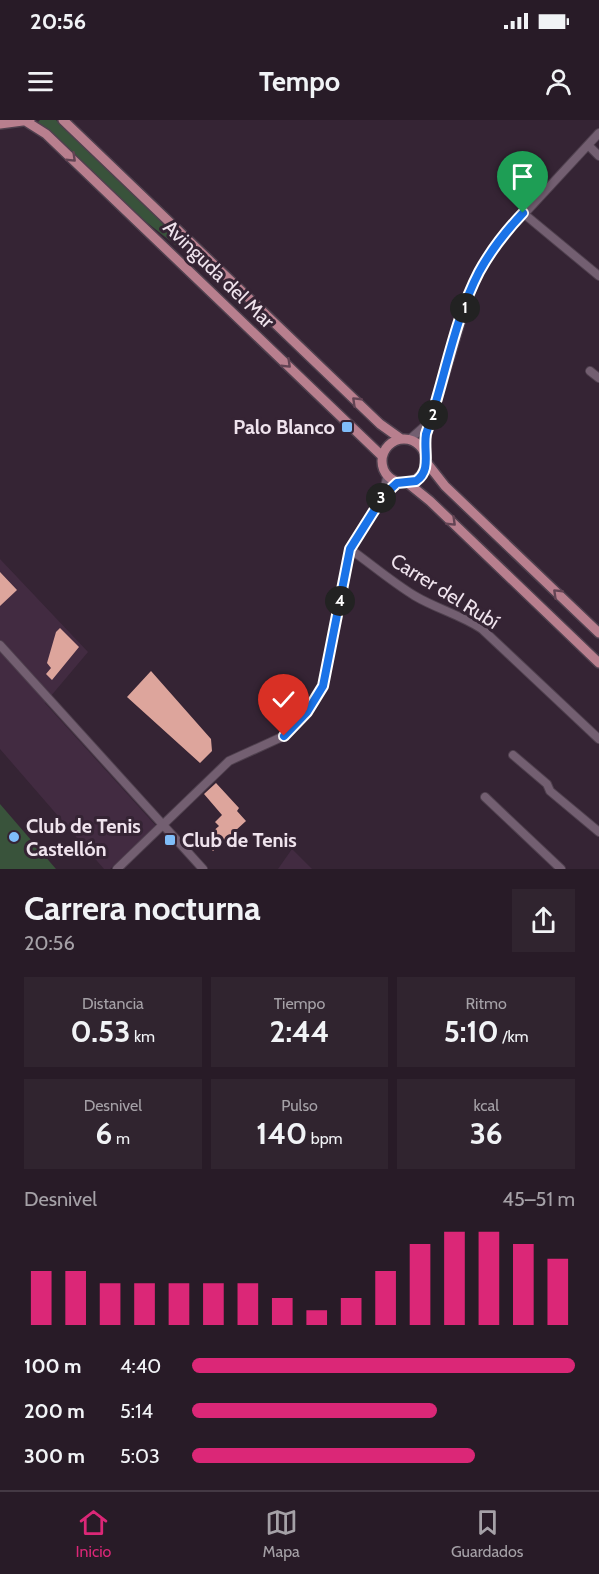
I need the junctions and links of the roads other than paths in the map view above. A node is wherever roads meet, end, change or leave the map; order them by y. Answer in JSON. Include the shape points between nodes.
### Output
{"nodes":[{"id":1,"x":63,"y":120,"type":"edge"},
{"id":2,"x":28,"y":121,"type":"edge"},
{"id":3,"x":1,"y":126,"type":"edge"},
{"id":4,"x":599,"y":133,"type":"edge"},
{"id":5,"x":588,"y":145,"type":"junction"},
{"id":6,"x":599,"y":156,"type":"edge"},
{"id":7,"x":523,"y":213,"type":"junction"},
{"id":8,"x":599,"y":276,"type":"edge"},
{"id":9,"x":590,"y":371,"type":"dead end"},
{"id":10,"x":599,"y":378,"type":"edge"},
{"id":11,"x":434,"y":411,"type":"junction"},
{"id":12,"x":406,"y":439,"type":"junction"},
{"id":13,"x":423,"y":449,"type":"junction"},
{"id":14,"x":382,"y":456,"type":"junction"},
{"id":15,"x":427,"y":462,"type":"junction"},
{"id":16,"x":387,"y":477,"type":"junction"},
{"id":17,"x":397,"y":483,"type":"junction"},
{"id":18,"x":409,"y":484,"type":"junction"},
{"id":19,"x":384,"y":495,"type":"junction"},
{"id":20,"x":350,"y":549,"type":"junction"},
{"id":21,"x":599,"y":633,"type":"edge"},
{"id":22,"x":0,"y":645,"type":"edge"},
{"id":23,"x":599,"y":663,"type":"edge"},
{"id":24,"x":599,"y":739,"type":"edge"},
{"id":25,"x":513,"y":755,"type":"dead end"},
{"id":26,"x":485,"y":797,"type":"dead end"},
{"id":27,"x":162,"y":824,"type":"junction"},
{"id":28,"x":599,"y":832,"type":"edge"},
{"id":29,"x":117,"y":869,"type":"edge"},
{"id":30,"x":203,"y":869,"type":"edge"},
{"id":31,"x":561,"y":869,"type":"edge"}],
"edges":[{"from":12,"to":1,"type":"main road","name":"Avinguda del Mar","one_way":true,"via":[[380,424]]},
{"from":2,"to":3,"type":"main road"},
{"from":2,"to":14,"type":"main road","name":"Avinguda del Mar","one_way":true},
{"from":4,"to":5,"type":"street"},
{"from":5,"to":6,"type":"street"},
{"from":5,"to":7,"type":"street"},
{"from":7,"to":8,"type":"street"},
{"from":7,"to":11,"type":"street","via":[[498,241],[479,272]]},
{"from":9,"to":10,"type":"street"},
{"from":11,"to":12,"type":"street","via":[[422,431]]},
{"from":11,"to":13,"type":"street"},
{"from":12,"to":13,"type":"main road"},
{"from":12,"to":14,"type":"main road","via":[[388,446]]},
{"from":13,"to":15,"type":"main road"},
{"from":14,"to":16,"type":"main road"},
{"from":15,"to":18,"type":"main road","via":[[421,477]]},
{"from":21,"to":15,"type":"main road","one_way":true,"via":[[445,486]]},
{"from":16,"to":17,"type":"main road"},
{"from":16,"to":19,"type":"street"},
{"from":17,"to":18,"type":"main road"},
{"from":17,"to":19,"type":"street"},
{"from":18,"to":23,"type":"main road","one_way":true},
{"from":19,"to":20,"type":"street"},
{"from":20,"to":24,"type":"street","name":"Carrer del Rubí","via":[[414,595],[482,629]]},
{"from":20,"to":27,"type":"street","via":[[323,686],[307,712],[284,736],[229,761]]},
{"from":22,"to":27,"type":"street"},
{"from":25,"to":28,"type":"street"},
{"from":26,"to":31,"type":"street"},
{"from":27,"to":29,"type":"street"},
{"from":27,"to":30,"type":"street"}]}
